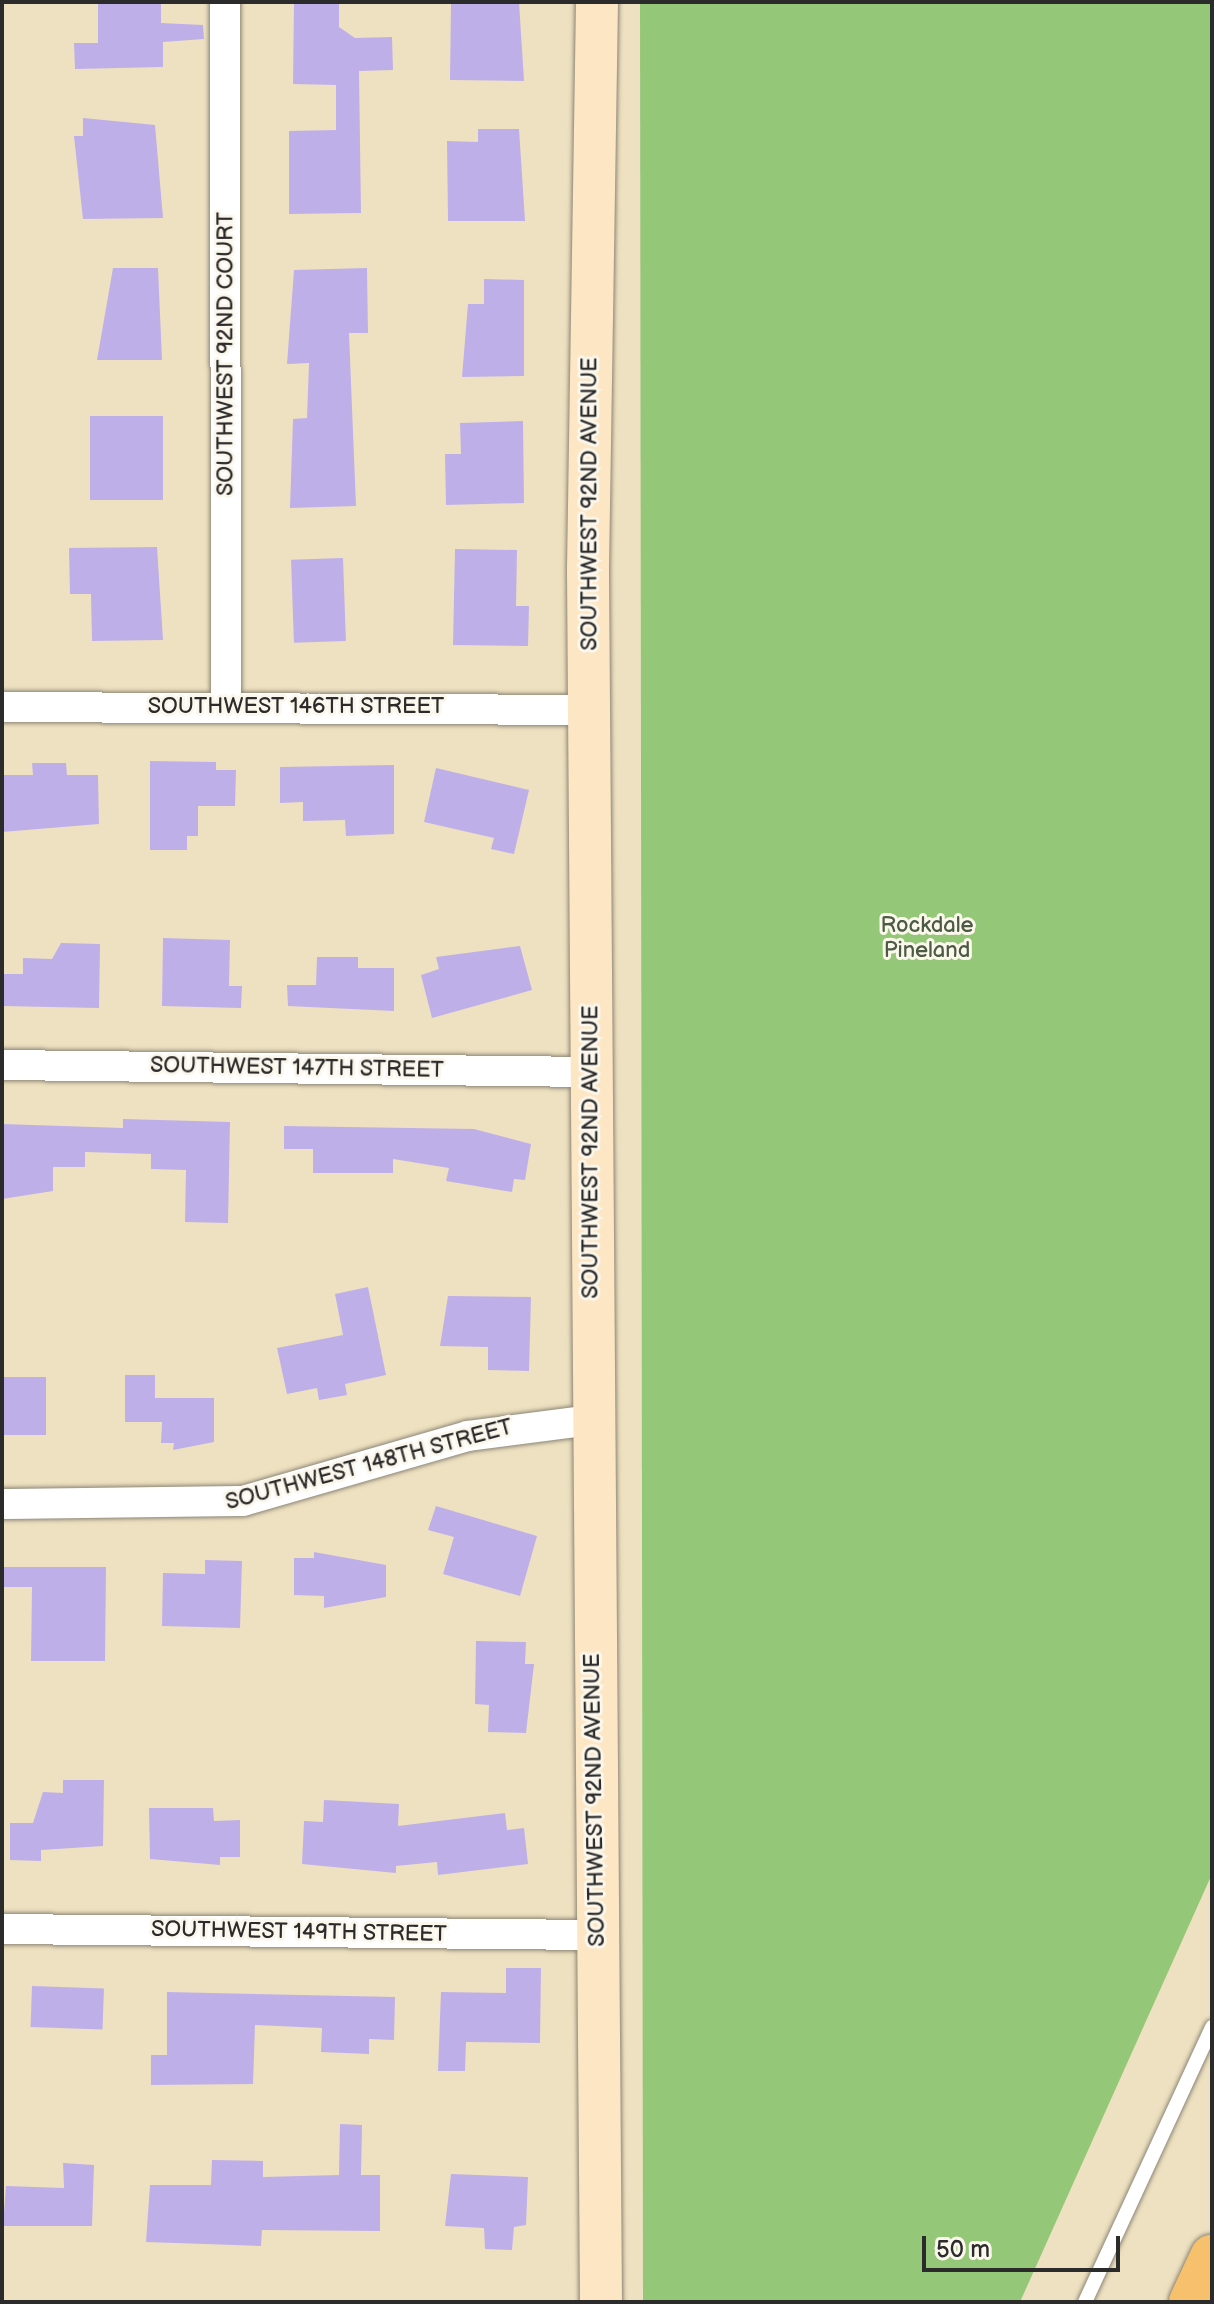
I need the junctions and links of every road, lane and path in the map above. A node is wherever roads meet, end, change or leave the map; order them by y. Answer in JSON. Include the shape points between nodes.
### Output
{"nodes":[{"id":1,"x":225,"y":2,"type":"edge"},
{"id":2,"x":597,"y":2,"type":"edge"},
{"id":3,"x":226,"y":705,"type":"junction"},
{"id":4,"x":2,"y":707,"type":"edge"},
{"id":5,"x":590,"y":710,"type":"junction"},
{"id":6,"x":2,"y":1065,"type":"edge"},
{"id":7,"x":591,"y":1072,"type":"junction"},
{"id":8,"x":591,"y":1420,"type":"junction"},
{"id":9,"x":2,"y":1504,"type":"edge"},
{"id":10,"x":2,"y":1929,"type":"edge"},
{"id":11,"x":596,"y":1935,"type":"junction"},
{"id":12,"x":1212,"y":2027,"type":"edge"},
{"id":13,"x":1212,"y":2257,"type":"edge"},
{"id":14,"x":601,"y":2302,"type":"edge"},
{"id":15,"x":1085,"y":2302,"type":"edge"},
{"id":16,"x":1191,"y":2302,"type":"edge"}],
"edges":[{"from":1,"to":3,"type":"street","name":"SOUTHWEST 92ND COURT"},
{"from":2,"to":5,"type":"street","name":"SOUTHWEST 92ND AVENUE"},
{"from":3,"to":4,"type":"street","name":"SOUTHWEST 146TH STREET"},
{"from":3,"to":5,"type":"street","name":"SOUTHWEST 146TH STREET"},
{"from":5,"to":7,"type":"street","name":"SOUTHWEST 92ND AVENUE"},
{"from":6,"to":7,"type":"street","name":"SOUTHWEST 147TH STREET"},
{"from":7,"to":8,"type":"street","name":"SOUTHWEST 92ND AVENUE"},
{"from":8,"to":9,"type":"street","name":"SOUTHWEST 148TH STREET","via":[[468,1436],[243,1501]]},
{"from":8,"to":11,"type":"street","name":"SOUTHWEST 92ND AVENUE"},
{"from":10,"to":11,"type":"street","name":"SOUTHWEST 149TH STREET"},
{"from":11,"to":14,"type":"street","name":"SOUTHWEST 92ND AVENUE"},
{"from":12,"to":15,"type":"lane"},
{"from":13,"to":16,"type":"highway"}]}
